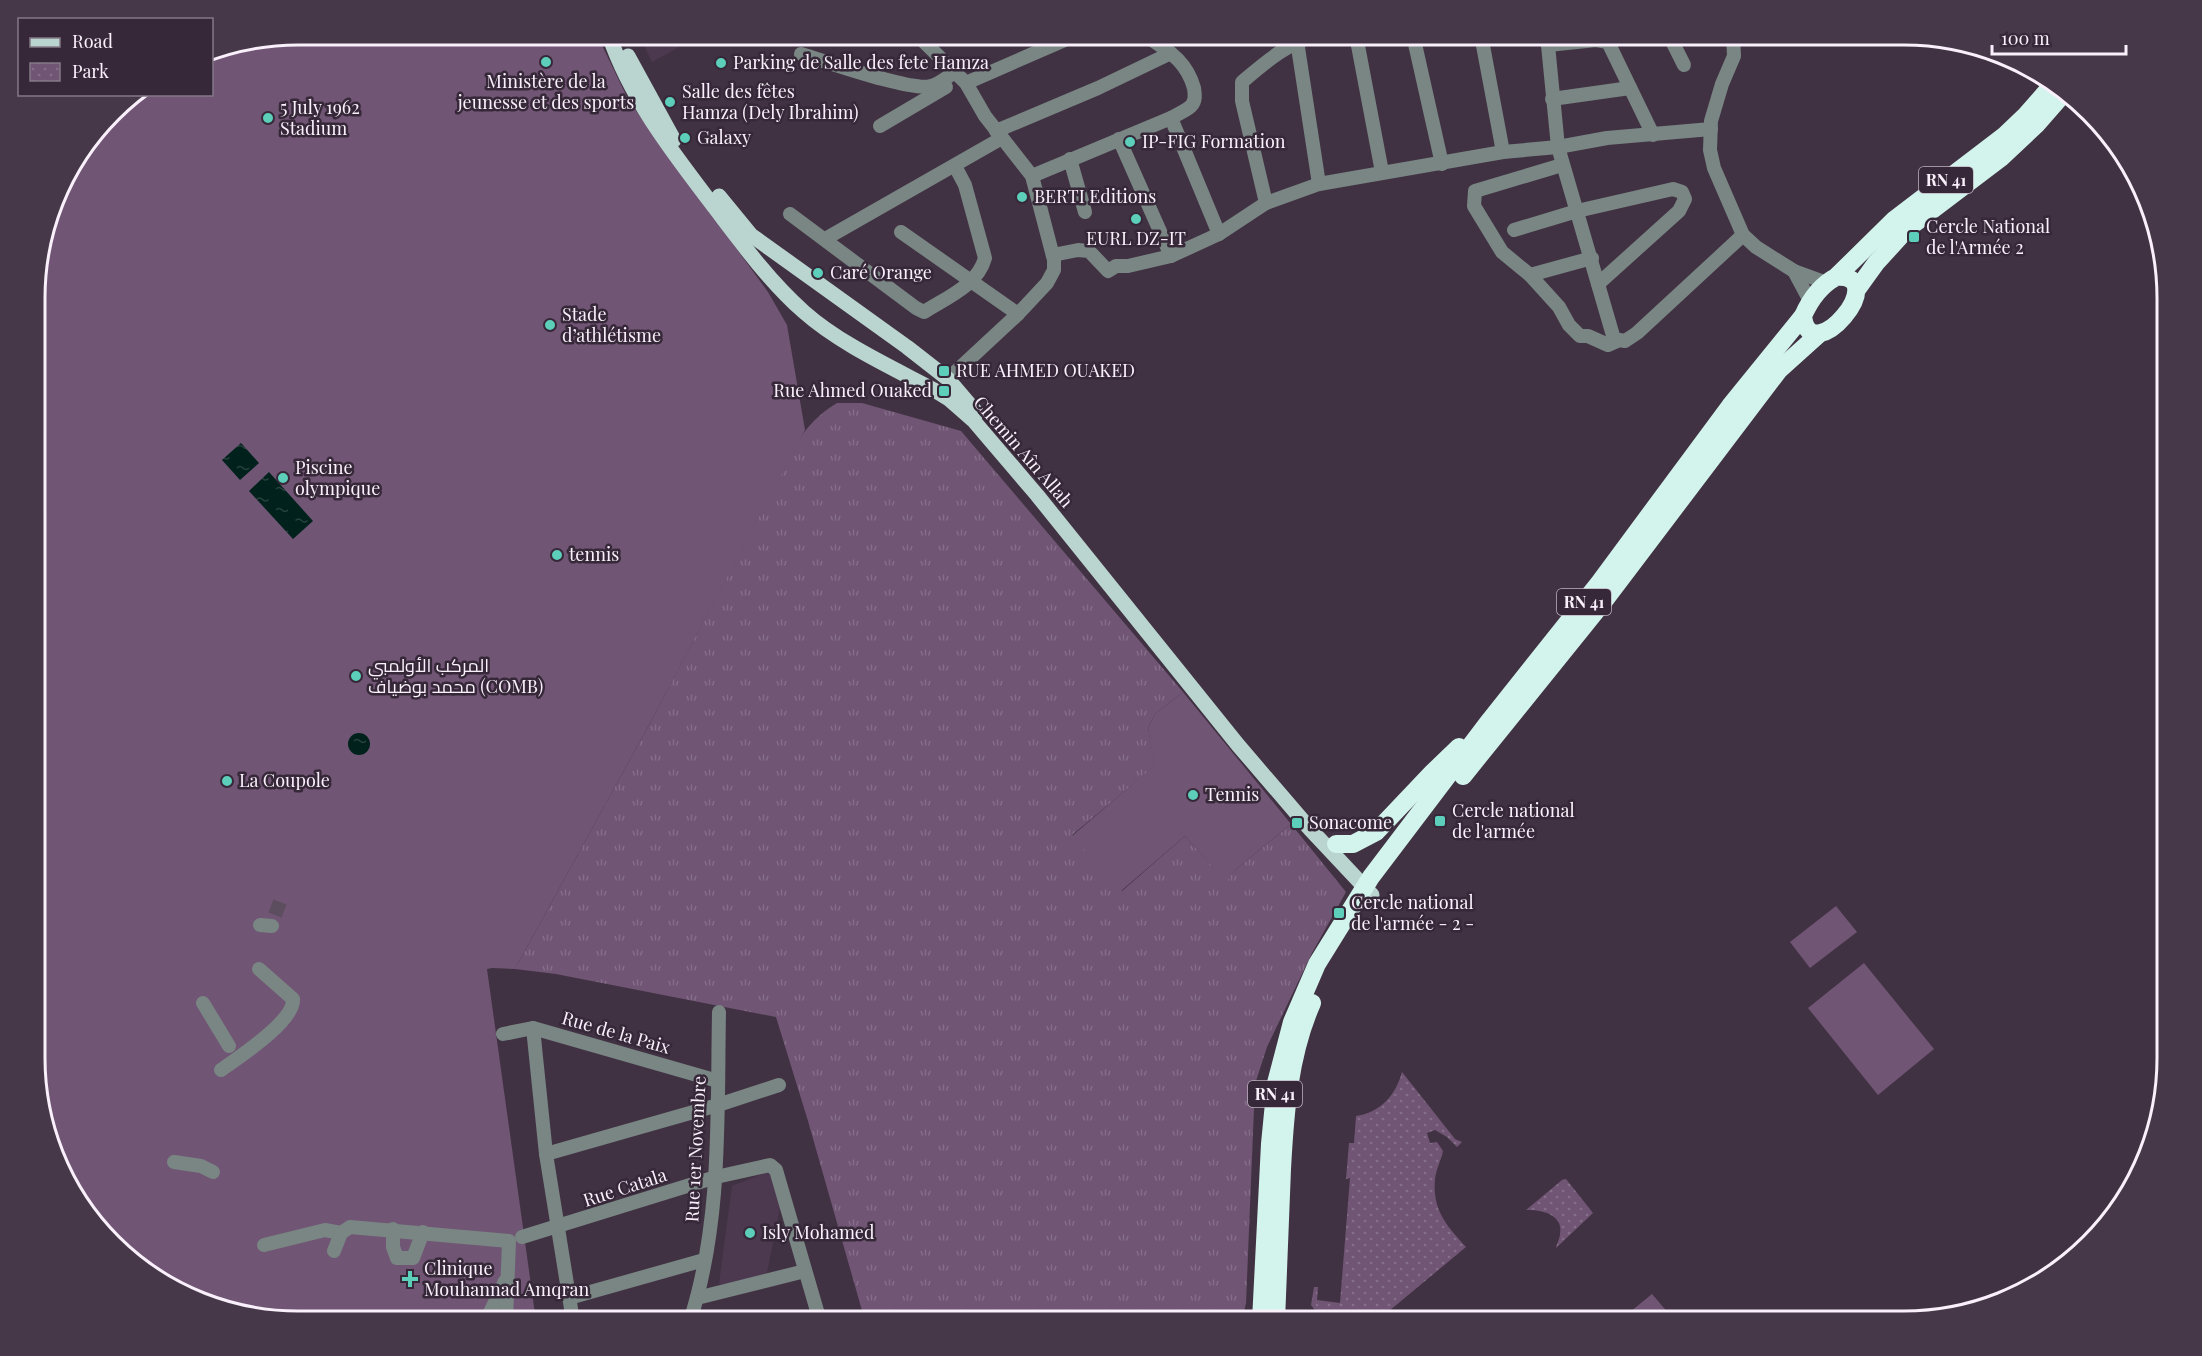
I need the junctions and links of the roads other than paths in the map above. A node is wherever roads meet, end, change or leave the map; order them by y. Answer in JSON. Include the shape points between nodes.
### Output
{"nodes":[{"id":1,"x":614,"y":45,"type":"edge"},
{"id":2,"x":624,"y":45,"type":"edge"},
{"id":3,"x":930,"y":45,"type":"edge"},
{"id":4,"x":1047,"y":45,"type":"edge"},
{"id":5,"x":1161,"y":45,"type":"edge"},
{"id":6,"x":1291,"y":45,"type":"edge"},
{"id":7,"x":1298,"y":45,"type":"edge"},
{"id":8,"x":1358,"y":45,"type":"edge"},
{"id":9,"x":1415,"y":45,"type":"edge"},
{"id":10,"x":1483,"y":45,"type":"edge"},
{"id":11,"x":1548,"y":45,"type":"edge"},
{"id":12,"x":1610,"y":45,"type":"edge"},
{"id":13,"x":1674,"y":45,"type":"edge"},
{"id":14,"x":1734,"y":45,"type":"edge"},
{"id":15,"x":1172,"y":53,"type":"junction"},
{"id":16,"x":801,"y":54,"type":"dead end"},
{"id":17,"x":1684,"y":65,"type":"dead end"},
{"id":18,"x":961,"y":78,"type":"junction"},
{"id":19,"x":1630,"y":88,"type":"junction"},
{"id":20,"x":2048,"y":90,"type":"edge"},
{"id":21,"x":2059,"y":98,"type":"edge"},
{"id":22,"x":1552,"y":99,"type":"junction"},
{"id":23,"x":1171,"y":118,"type":"junction"},
{"id":24,"x":880,"y":126,"type":"dead end"},
{"id":25,"x":1711,"y":129,"type":"junction"},
{"id":26,"x":999,"y":135,"type":"junction"},
{"id":27,"x":1653,"y":135,"type":"junction"},
{"id":28,"x":1119,"y":139,"type":"junction"},
{"id":29,"x":1558,"y":147,"type":"junction"},
{"id":30,"x":1503,"y":152,"type":"junction"},
{"id":31,"x":1070,"y":159,"type":"junction"},
{"id":32,"x":1442,"y":164,"type":"junction"},
{"id":33,"x":1562,"y":165,"type":"junction"},
{"id":34,"x":955,"y":166,"type":"junction"},
{"id":35,"x":1382,"y":172,"type":"junction"},
{"id":36,"x":1032,"y":176,"type":"junction"},
{"id":37,"x":1319,"y":184,"type":"junction"},
{"id":38,"x":1266,"y":203,"type":"junction"},
{"id":39,"x":1577,"y":211,"type":"junction"},
{"id":40,"x":1085,"y":212,"type":"dead end"},
{"id":41,"x":790,"y":214,"type":"dead end"},
{"id":42,"x":1514,"y":230,"type":"dead end"},
{"id":43,"x":901,"y":232,"type":"dead end"},
{"id":44,"x":1219,"y":234,"type":"junction"},
{"id":45,"x":1743,"y":235,"type":"junction"},
{"id":46,"x":825,"y":239,"type":"junction"},
{"id":47,"x":1053,"y":255,"type":"junction"},
{"id":48,"x":1171,"y":256,"type":"junction"},
{"id":49,"x":781,"y":258,"type":"junction"},
{"id":50,"x":1592,"y":258,"type":"junction"},
{"id":51,"x":1794,"y":271,"type":"junction"},
{"id":52,"x":1530,"y":275,"type":"junction"},
{"id":53,"x":769,"y":276,"type":"junction"},
{"id":54,"x":973,"y":280,"type":"junction"},
{"id":55,"x":1832,"y":280,"type":"junction"},
{"id":56,"x":1598,"y":284,"type":"junction"},
{"id":57,"x":1858,"y":288,"type":"junction"},
{"id":58,"x":1806,"y":308,"type":"junction"},
{"id":59,"x":1018,"y":314,"type":"junction"},
{"id":60,"x":1820,"y":334,"type":"junction"},
{"id":61,"x":1617,"y":341,"type":"junction"},
{"id":62,"x":948,"y":379,"type":"junction"},
{"id":63,"x":936,"y":391,"type":"junction"},
{"id":64,"x":1490,"y":720,"type":"junction"},
{"id":65,"x":1336,"y":844,"type":"junction"},
{"id":66,"x":1372,"y":886,"type":"junction"},
{"id":67,"x":259,"y":969,"type":"dead end"},
{"id":68,"x":203,"y":1003,"type":"dead end"},
{"id":69,"x":720,"y":1012,"type":"dead end"},
{"id":70,"x":532,"y":1028,"type":"junction"},
{"id":71,"x":504,"y":1034,"type":"dead end"},
{"id":72,"x":229,"y":1047,"type":"dead end"},
{"id":73,"x":221,"y":1070,"type":"dead end"},
{"id":74,"x":718,"y":1081,"type":"junction"},
{"id":75,"x":779,"y":1085,"type":"dead end"},
{"id":76,"x":718,"y":1105,"type":"junction"},
{"id":77,"x":546,"y":1155,"type":"junction"},
{"id":78,"x":174,"y":1162,"type":"dead end"},
{"id":79,"x":213,"y":1172,"type":"dead end"},
{"id":80,"x":716,"y":1178,"type":"junction"},
{"id":81,"x":557,"y":1228,"type":"junction"},
{"id":82,"x":393,"y":1229,"type":"junction"},
{"id":83,"x":423,"y":1232,"type":"junction"},
{"id":84,"x":341,"y":1233,"type":"junction"},
{"id":85,"x":522,"y":1237,"type":"dead end"},
{"id":86,"x":264,"y":1245,"type":"dead end"},
{"id":87,"x":334,"y":1251,"type":"dead end"},
{"id":88,"x":704,"y":1260,"type":"junction"},
{"id":89,"x":805,"y":1272,"type":"junction"},
{"id":90,"x":508,"y":1274,"type":"junction"},
{"id":91,"x":569,"y":1298,"type":"junction"},
{"id":92,"x":697,"y":1298,"type":"junction"},
{"id":93,"x":491,"y":1311,"type":"edge"},
{"id":94,"x":506,"y":1311,"type":"edge"},
{"id":95,"x":571,"y":1311,"type":"edge"},
{"id":96,"x":693,"y":1311,"type":"edge"},
{"id":97,"x":817,"y":1311,"type":"edge"},
{"id":98,"x":1262,"y":1311,"type":"edge"},
{"id":99,"x":1276,"y":1311,"type":"edge"}],
"edges":[{"from":1,"to":53,"type":"main road","name":"Chemin Aîn Allah","via":[[653,125]]},
{"from":2,"to":49,"type":"main road","name":"Chemin Aîn Allah","via":[[674,141],[751,235]]},
{"from":3,"to":18,"type":"street"},
{"from":4,"to":18,"type":"street"},
{"from":5,"to":15,"type":"street"},
{"from":6,"to":38,"type":"street","via":[[1242,82],[1242,101]]},
{"from":7,"to":37,"type":"street"},
{"from":8,"to":35,"type":"street"},
{"from":9,"to":32,"type":"street"},
{"from":10,"to":30,"type":"street"},
{"from":11,"to":22,"type":"street"},
{"from":12,"to":19,"type":"street"},
{"from":13,"to":17,"type":"street"},
{"from":14,"to":25,"type":"street","via":[[1734,56],[1718,94]]},
{"from":15,"to":23,"type":"street","via":[[1187,69],[1195,100]]},
{"from":15,"to":26,"type":"street"},
{"from":16,"to":18,"type":"street","via":[[891,82],[929,87]]},
{"from":18,"to":24,"type":"street"},
{"from":18,"to":26,"type":"street"},
{"from":19,"to":22,"type":"street"},
{"from":19,"to":27,"type":"street"},
{"from":20,"to":55,"type":"highway","number":"RN 41","via":[[2004,136],[1894,220]]},
{"from":21,"to":57,"type":"highway","number":"RN 41","via":[[2002,157],[1906,229]]},
{"from":22,"to":29,"type":"street"},
{"from":23,"to":28,"type":"street"},
{"from":23,"to":44,"type":"street"},
{"from":25,"to":27,"type":"street"},
{"from":25,"to":45,"type":"street","via":[[1714,168]]},
{"from":26,"to":34,"type":"street"},
{"from":26,"to":36,"type":"street"},
{"from":27,"to":29,"type":"street"},
{"from":28,"to":31,"type":"street"},
{"from":28,"to":48,"type":"street"},
{"from":29,"to":30,"type":"street"},
{"from":29,"to":33,"type":"street"},
{"from":30,"to":32,"type":"street"},
{"from":31,"to":36,"type":"street"},
{"from":31,"to":40,"type":"street"},
{"from":32,"to":35,"type":"street"},
{"from":33,"to":39,"type":"street"},
{"from":33,"to":52,"type":"street","via":[[1474,193],[1474,206],[1502,252]]},
{"from":34,"to":46,"type":"street"},
{"from":34,"to":54,"type":"street","via":[[965,185],[985,258]]},
{"from":35,"to":37,"type":"street"},
{"from":36,"to":47,"type":"street"},
{"from":37,"to":38,"type":"street"},
{"from":38,"to":44,"type":"street"},
{"from":39,"to":42,"type":"street"},
{"from":39,"to":50,"type":"street"},
{"from":39,"to":56,"type":"street","via":[[1673,189],[1685,195],[1679,211]]},
{"from":41,"to":46,"type":"street"},
{"from":43,"to":54,"type":"street"},
{"from":44,"to":48,"type":"street"},
{"from":45,"to":51,"type":"street"},
{"from":45,"to":61,"type":"street","via":[[1636,333],[1625,341]]},
{"from":46,"to":54,"type":"street","via":[[924,312]]},
{"from":47,"to":48,"type":"street","via":[[1089,251],[1108,271],[1116,266]]},
{"from":47,"to":59,"type":"street","via":[[1055,265],[1050,279]]},
{"from":49,"to":53,"type":"main road"},
{"from":49,"to":62,"type":"main road","name":"Chemin Aîn Allah"},
{"from":50,"to":52,"type":"street"},
{"from":50,"to":56,"type":"street"},
{"from":51,"to":55,"type":"street"},
{"from":51,"to":58,"type":"street"},
{"from":52,"to":61,"type":"street","via":[[1580,336],[1605,345]]},
{"from":53,"to":63,"type":"main road","name":"Chemin Aîn Allah","via":[[817,322]]},
{"from":54,"to":59,"type":"street"},
{"from":55,"to":57,"type":"highway","via":[[1848,278]]},
{"from":55,"to":58,"type":"highway"},
{"from":56,"to":61,"type":"street"},
{"from":57,"to":60,"type":"highway","via":[[1841,318]]},
{"from":58,"to":60,"type":"highway","via":[[1808,331]]},
{"from":58,"to":64,"type":"highway","number":"RN 41","via":[[1599,583]]},
{"from":59,"to":62,"type":"street"},
{"from":60,"to":66,"type":"highway","number":"RN 41","via":[[1779,370],[1604,600]]},
{"from":62,"to":63,"type":"main road"},
{"from":62,"to":65,"type":"main road","name":"Chemin Aîn Allah"},
{"from":63,"to":66,"type":"main road","name":"Chemin Aîn Allah","via":[[973,420],[1238,745]]},
{"from":64,"to":65,"type":"highway","via":[[1376,832],[1353,844]]},
{"from":64,"to":66,"type":"highway","number":"RN 41"},
{"from":65,"to":66,"type":"main road","name":"Chemin Aîn Allah"},
{"from":66,"to":98,"type":"highway","number":"RN 41","via":[[1317,964],[1282,1056],[1270,1144]]},
{"from":66,"to":99,"type":"highway","number":"RN 41","via":[[1325,973],[1308,1012],[1292,1068],[1283,1149]]},
{"from":67,"to":73,"type":"street","via":[[293,999],[294,1006],[287,1017]]},
{"from":68,"to":72,"type":"street"},
{"from":69,"to":74,"type":"street","name":"Rue 1er Novembre"},
{"from":70,"to":71,"type":"street","name":"Rue de la Paix"},
{"from":70,"to":74,"type":"street","name":"Rue de la Paix"},
{"from":70,"to":77,"type":"street"},
{"from":74,"to":76,"type":"street","name":"Rue 1er Novembre"},
{"from":75,"to":76,"type":"street"},
{"from":76,"to":77,"type":"street"},
{"from":76,"to":80,"type":"street","name":"Rue 1er Novembre"},
{"from":77,"to":81,"type":"street"},
{"from":78,"to":79,"type":"street"},
{"from":80,"to":81,"type":"street","name":"Rue Catala"},
{"from":80,"to":88,"type":"street","name":"Rue 1er Novembre"},
{"from":80,"to":89,"type":"street","name":"Rue Catala","via":[[774,1166]]},
{"from":81,"to":85,"type":"street","name":"Rue Catala"},
{"from":81,"to":91,"type":"street"},
{"from":82,"to":83,"type":"street"},
{"from":82,"to":83,"type":"street","via":[[397,1258],[413,1258]]},
{"from":82,"to":84,"type":"street","via":[[350,1227]]},
{"from":83,"to":90,"type":"street","via":[[509,1241]]},
{"from":84,"to":86,"type":"street","via":[[325,1230]]},
{"from":84,"to":87,"type":"street"},
{"from":88,"to":91,"type":"street"},
{"from":88,"to":92,"type":"street","name":"Rue 1er Novembre"},
{"from":89,"to":92,"type":"street"},
{"from":89,"to":97,"type":"street"},
{"from":90,"to":93,"type":"street"},
{"from":90,"to":94,"type":"street"},
{"from":91,"to":95,"type":"street"},
{"from":92,"to":96,"type":"street","name":"Rue 1er Novembre"}]}
